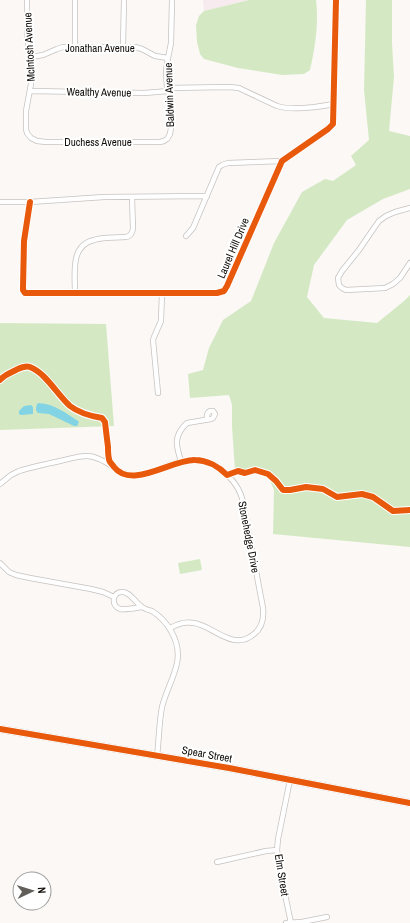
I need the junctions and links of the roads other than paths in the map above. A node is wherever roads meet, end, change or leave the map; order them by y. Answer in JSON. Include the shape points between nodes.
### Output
{"nodes":[{"id":1,"x":27,"y":0,"type":"edge"},
{"id":2,"x":75,"y":0,"type":"edge"},
{"id":3,"x":124,"y":0,"type":"edge"},
{"id":4,"x":172,"y":0,"type":"edge"},
{"id":5,"x":336,"y":0,"type":"edge"},
{"id":6,"x":75,"y":46,"type":"junction"},
{"id":7,"x":124,"y":46,"type":"junction"},
{"id":8,"x":31,"y":57,"type":"junction"},
{"id":9,"x":168,"y":58,"type":"junction"},
{"id":10,"x":167,"y":89,"type":"junction"},
{"id":11,"x":30,"y":91,"type":"junction"},
{"id":12,"x":334,"y":104,"type":"junction"},
{"id":13,"x":32,"y":139,"type":"joint"},
{"id":14,"x":164,"y":141,"type":"joint"},
{"id":15,"x":282,"y":161,"type":"junction"},
{"id":16,"x":132,"y":196,"type":"junction"},
{"id":17,"x":207,"y":196,"type":"junction"},
{"id":18,"x":0,"y":202,"type":"edge"},
{"id":19,"x":30,"y":202,"type":"junction"},
{"id":20,"x":410,"y":208,"type":"edge"},
{"id":21,"x":186,"y":236,"type":"dead end"},
{"id":22,"x":410,"y":263,"type":"edge"},
{"id":23,"x":75,"y":293,"type":"junction"},
{"id":24,"x":162,"y":293,"type":"junction"},
{"id":25,"x":158,"y":393,"type":"dead end"},
{"id":26,"x":207,"y":420,"type":"dead end"},
{"id":27,"x":181,"y":461,"type":"junction"},
{"id":28,"x":0,"y":484,"type":"edge"},
{"id":29,"x":0,"y":563,"type":"edge"},
{"id":30,"x":114,"y":597,"type":"junction"},
{"id":31,"x":142,"y":607,"type":"junction"},
{"id":32,"x":170,"y":628,"type":"junction"},
{"id":33,"x":0,"y":730,"type":"edge"},
{"id":34,"x":158,"y":756,"type":"junction"},
{"id":35,"x":290,"y":780,"type":"junction"},
{"id":36,"x":410,"y":803,"type":"edge"},
{"id":37,"x":277,"y":850,"type":"junction"},
{"id":38,"x":218,"y":862,"type":"dead end"},
{"id":39,"x":327,"y":917,"type":"dead end"},
{"id":40,"x":286,"y":923,"type":"edge"},
{"id":41,"x":290,"y":923,"type":"edge"}],
"edges":[{"from":1,"to":8,"type":"street","name":"McIntosh Avenue","via":[[27,37]]},
{"from":2,"to":6,"type":"street"},
{"from":3,"to":7,"type":"street"},
{"from":4,"to":9,"type":"street","name":"Baldwin Avenue","via":[[172,38]]},
{"from":5,"to":12,"type":"street"},
{"from":6,"to":7,"type":"street","name":"Jonathan Avenue"},
{"from":6,"to":8,"type":"street","name":"Jonathan Avenue"},
{"from":7,"to":9,"type":"street","name":"Jonathan Avenue","via":[[138,47],[155,56]]},
{"from":8,"to":11,"type":"street","name":"McIntosh Avenue"},
{"from":9,"to":10,"type":"street","name":"Baldwin Avenue"},
{"from":10,"to":11,"type":"street","name":"Wealthy Avenue","via":[[144,93]]},
{"from":10,"to":12,"type":"street","name":"Wealthy Avenue","via":[[239,88],[284,108],[312,108]]},
{"from":10,"to":14,"type":"street","name":"Baldwin Avenue","via":[[172,108],[172,123],[169,136]]},
{"from":11,"to":13,"type":"street","name":"McIntosh Avenue","via":[[26,106],[26,124],[27,133]]},
{"from":12,"to":15,"type":"street","via":[[334,121],[330,128]]},
{"from":13,"to":14,"type":"street","name":"Duchess Avenue","via":[[46,142]]},
{"from":15,"to":17,"type":"street","via":[[222,164]]},
{"from":15,"to":24,"type":"street","name":"Laurel Hill Drive","via":[[225,289],[217,293]]},
{"from":16,"to":17,"type":"street"},
{"from":16,"to":19,"type":"street"},
{"from":16,"to":23,"type":"street","via":[[132,233],[127,237],[93,240],[82,246],[75,261]]},
{"from":17,"to":21,"type":"street","via":[[193,228]]},
{"from":18,"to":19,"type":"street"},
{"from":19,"to":23,"type":"street","name":"Laurel Hill Drive","via":[[24,241],[23,290],[28,293]]},
{"from":20,"to":22,"type":"street","via":[[395,212],[379,221],[342,271],[338,278],[339,285],[346,290],[385,288],[400,278]]},
{"from":23,"to":24,"type":"street","name":"Laurel Hill Drive"},
{"from":24,"to":25,"type":"street","via":[[161,321],[153,340]]},
{"from":26,"to":27,"type":"street","via":[[187,424],[179,433],[176,444]]},
{"from":27,"to":28,"type":"street","name":"Stonehedge Drive","via":[[134,475],[86,456],[19,471]]},
{"from":27,"to":32,"type":"street","name":"Stonehedge Drive","via":[[198,460],[211,464],[236,484],[243,502],[263,614],[257,632],[243,640],[229,639],[199,624],[180,624]]},
{"from":29,"to":30,"type":"street","via":[[16,575],[91,589]]},
{"from":30,"to":31,"type":"street","via":[[125,592]]},
{"from":30,"to":31,"type":"street","via":[[114,602],[119,608]]},
{"from":31,"to":32,"type":"street","via":[[158,615]]},
{"from":32,"to":34,"type":"street","via":[[176,644],[178,661],[162,708]]},
{"from":33,"to":34,"type":"main road","name":"Spear Street"},
{"from":34,"to":35,"type":"main road","name":"Spear Street"},
{"from":35,"to":36,"type":"main road","name":"Spear Street"},
{"from":35,"to":37,"type":"street","name":"Elm Street"},
{"from":37,"to":38,"type":"street"},
{"from":37,"to":41,"type":"street","name":"Elm Street"},
{"from":39,"to":41,"type":"street"},
{"from":40,"to":41,"type":"street"}]}
